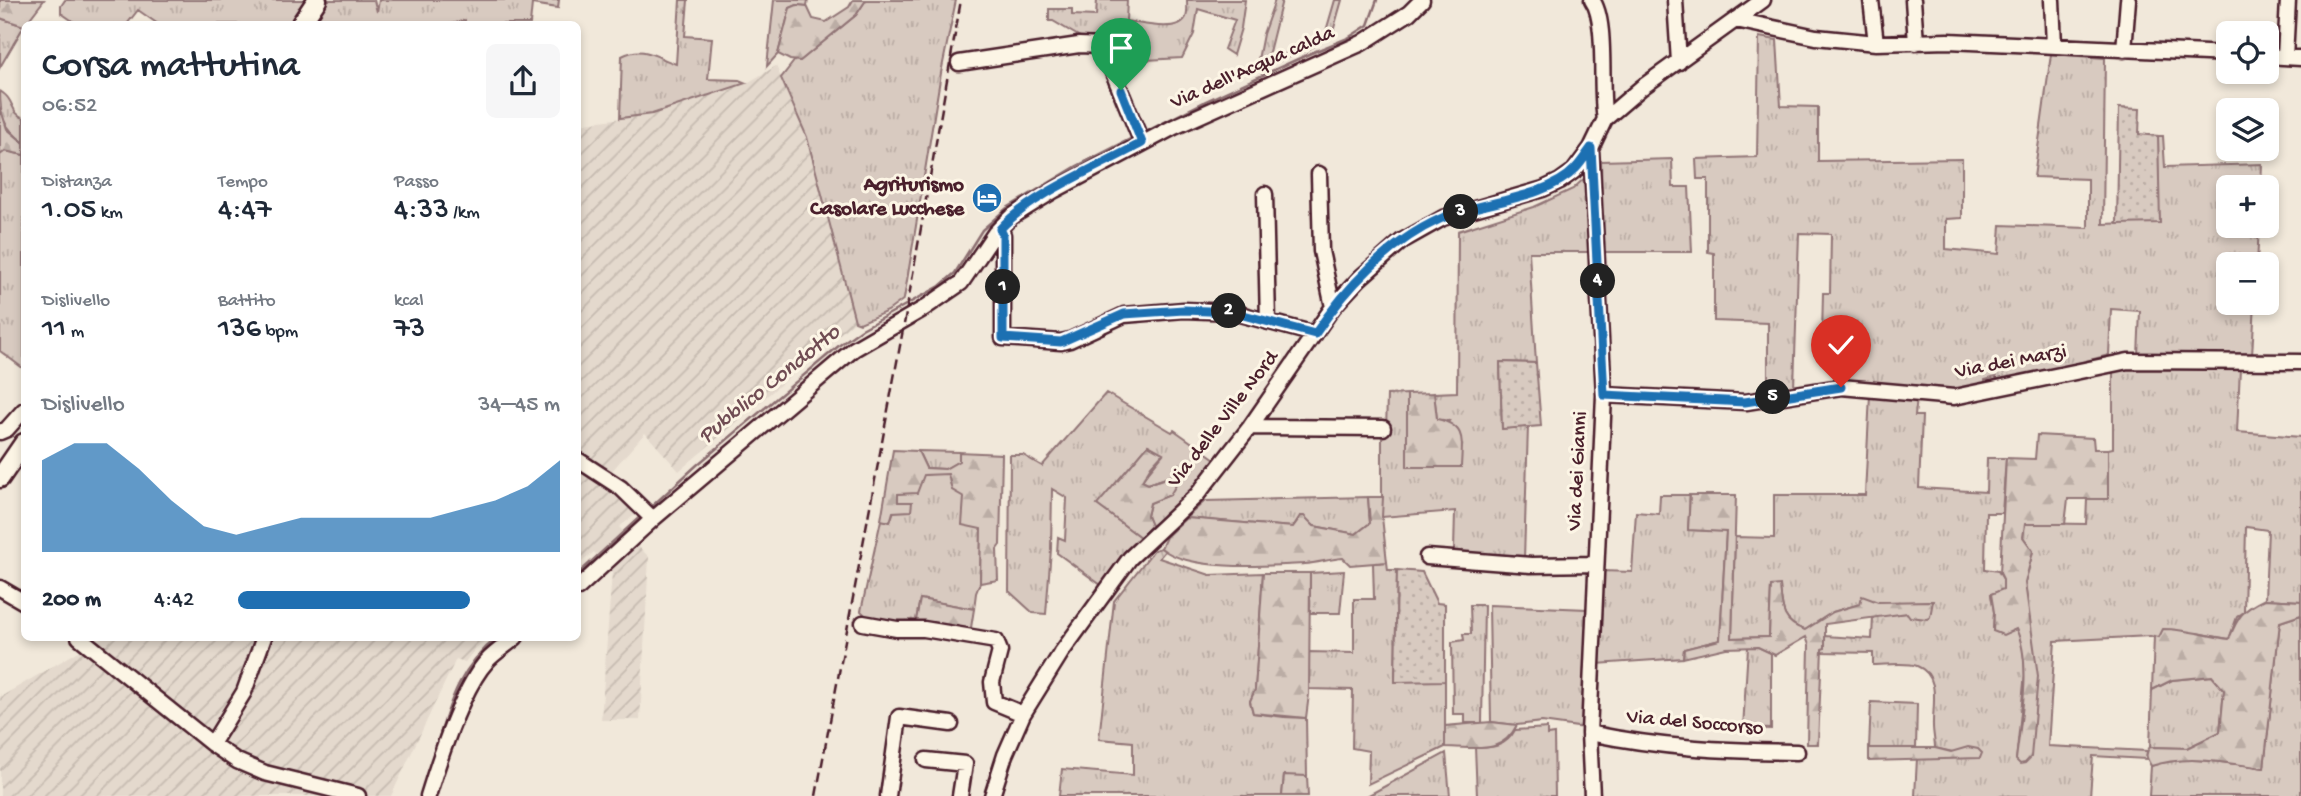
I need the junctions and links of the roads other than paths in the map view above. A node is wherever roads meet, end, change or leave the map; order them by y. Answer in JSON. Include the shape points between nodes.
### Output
{"nodes":[{"id":1,"x":317,"y":0,"type":"edge"},
{"id":2,"x":1422,"y":0,"type":"edge"},
{"id":3,"x":1592,"y":0,"type":"edge"},
{"id":4,"x":1675,"y":0,"type":"edge"},
{"id":5,"x":1763,"y":0,"type":"edge"},
{"id":6,"x":1871,"y":0,"type":"edge"},
{"id":7,"x":1913,"y":0,"type":"edge"},
{"id":8,"x":2052,"y":0,"type":"edge"},
{"id":9,"x":2128,"y":0,"type":"edge"},
{"id":10,"x":2288,"y":0,"type":"edge"},
{"id":11,"x":1736,"y":20,"type":"junction"},
{"id":12,"x":303,"y":21,"type":"edge"},
{"id":13,"x":1876,"y":43,"type":"junction"},
{"id":14,"x":1916,"y":43,"type":"junction"},
{"id":15,"x":2054,"y":46,"type":"junction"},
{"id":16,"x":2124,"y":50,"type":"junction"},
{"id":17,"x":2216,"y":54,"type":"edge"},
{"id":18,"x":2279,"y":57,"type":"edge"},
{"id":19,"x":2285,"y":57,"type":"junction"},
{"id":20,"x":2301,"y":58,"type":"edge"},
{"id":21,"x":1679,"y":62,"type":"junction"},
{"id":22,"x":959,"y":63,"type":"dead end"},
{"id":23,"x":1605,"y":119,"type":"junction"},
{"id":24,"x":1139,"y":135,"type":"junction"},
{"id":25,"x":1591,"y":148,"type":"junction"},
{"id":26,"x":1319,"y":174,"type":"dead end"},
{"id":27,"x":1265,"y":194,"type":"dead end"},
{"id":28,"x":1000,"y":229,"type":"junction"},
{"id":29,"x":1333,"y":307,"type":"junction"},
{"id":30,"x":1268,"y":322,"type":"junction"},
{"id":31,"x":1315,"y":334,"type":"junction"},
{"id":32,"x":2301,"y":362,"type":"edge"},
{"id":33,"x":1604,"y":395,"type":"junction"},
{"id":34,"x":21,"y":413,"type":"edge"},
{"id":35,"x":1250,"y":427,"type":"junction"},
{"id":36,"x":1383,"y":428,"type":"dead end"},
{"id":37,"x":0,"y":432,"type":"edge"},
{"id":38,"x":21,"y":447,"type":"edge"},
{"id":39,"x":581,"y":462,"type":"edge"},
{"id":40,"x":0,"y":478,"type":"edge"},
{"id":41,"x":648,"y":513,"type":"junction"},
{"id":42,"x":1427,"y":557,"type":"dead end"},
{"id":43,"x":1595,"y":564,"type":"junction"},
{"id":44,"x":581,"y":585,"type":"edge"},
{"id":45,"x":0,"y":588,"type":"edge"},
{"id":46,"x":0,"y":595,"type":"edge"},
{"id":47,"x":21,"y":600,"type":"edge"},
{"id":48,"x":21,"y":601,"type":"edge"},
{"id":49,"x":863,"y":623,"type":"dead end"},
{"id":50,"x":84,"y":641,"type":"edge"},
{"id":51,"x":263,"y":641,"type":"edge"},
{"id":52,"x":511,"y":641,"type":"edge"},
{"id":53,"x":1023,"y":714,"type":"junction"},
{"id":54,"x":951,"y":724,"type":"dead end"},
{"id":55,"x":1589,"y":733,"type":"junction"},
{"id":56,"x":212,"y":744,"type":"junction"},
{"id":57,"x":1797,"y":752,"type":"dead end"},
{"id":58,"x":926,"y":760,"type":"dead end"},
{"id":59,"x":358,"y":796,"type":"edge"},
{"id":60,"x":428,"y":796,"type":"edge"},
{"id":61,"x":888,"y":796,"type":"edge"},
{"id":62,"x":960,"y":796,"type":"edge"},
{"id":63,"x":992,"y":796,"type":"edge"},
{"id":64,"x":1592,"y":796,"type":"edge"}],
"edges":[{"from":1,"to":12,"type":"main road"},
{"from":2,"to":24,"type":"street","name":"Via dell'Acqua calda","via":[[1362,43],[1234,100]]},
{"from":3,"to":23,"type":"street","via":[[1600,27]]},
{"from":4,"to":21,"type":"street"},
{"from":5,"to":11,"type":"street","name":"Via delle Ville Nord"},
{"from":6,"to":13,"type":"street"},
{"from":7,"to":14,"type":"street"},
{"from":8,"to":15,"type":"street"},
{"from":9,"to":16,"type":"street"},
{"from":10,"to":19,"type":"street"},
{"from":11,"to":13,"type":"street","via":[[1816,37]]},
{"from":11,"to":21,"type":"street","name":"Via delle Ville Nord"},
{"from":13,"to":14,"type":"street"},
{"from":14,"to":15,"type":"street"},
{"from":15,"to":16,"type":"street"},
{"from":16,"to":17,"type":"street"},
{"from":18,"to":19,"type":"street"},
{"from":19,"to":20,"type":"street"},
{"from":21,"to":23,"type":"street","name":"Via delle Ville Nord"},
{"from":22,"to":24,"type":"street","via":[[1079,45],[1102,46]]},
{"from":23,"to":25,"type":"street","name":"Via delle Ville Nord"},
{"from":24,"to":28,"type":"street","name":"Via dell'Acqua calda","via":[[1011,217]]},
{"from":25,"to":29,"type":"street","name":"Via delle Ville Nord","via":[[1574,171],[1543,189],[1443,218],[1421,229],[1374,265]]},
{"from":25,"to":33,"type":"street","name":"Via dei Gianni"},
{"from":26,"to":29,"type":"street","via":[[1321,251]]},
{"from":27,"to":30,"type":"street"},
{"from":28,"to":30,"type":"street","via":[[1003,338],[1061,342],[1124,314],[1184,310],[1232,312]]},
{"from":28,"to":41,"type":"street","name":"Via dell'Acqua calda","via":[[950,292],[854,349]]},
{"from":29,"to":31,"type":"street","name":"Via delle Ville Nord"},
{"from":30,"to":31,"type":"street"},
{"from":31,"to":35,"type":"street","name":"Via delle Ville Nord"},
{"from":32,"to":33,"type":"street","name":"Via dei Marzi","via":[[2128,361],[1954,397],[1841,387],[1745,402]]},
{"from":33,"to":43,"type":"street","name":"Via dei Gianni"},
{"from":34,"to":37,"type":"street"},
{"from":35,"to":36,"type":"street"},
{"from":35,"to":53,"type":"street","name":"Via delle Ville Nord","via":[[1197,495],[1130,558]]},
{"from":38,"to":40,"type":"main road"},
{"from":39,"to":41,"type":"street","via":[[621,488]]},
{"from":41,"to":44,"type":"street","name":"Via dell'Acqua calda"},
{"from":42,"to":43,"type":"street","via":[[1531,565]]},
{"from":43,"to":55,"type":"street","name":"Via dei Gianni"},
{"from":45,"to":47,"type":"street"},
{"from":46,"to":48,"type":"street"},
{"from":49,"to":53,"type":"street","via":[[996,641],[1000,651],[992,681],[994,702]]},
{"from":50,"to":56,"type":"street"},
{"from":51,"to":56,"type":"street","via":[[244,692]]},
{"from":52,"to":60,"type":"street","via":[[475,677]]},
{"from":53,"to":63,"type":"street","name":"Via delle Ville Nord"},
{"from":54,"to":61,"type":"street","via":[[899,716]]},
{"from":55,"to":57,"type":"street","name":"Via del Soccorso","via":[[1684,749]]},
{"from":55,"to":64,"type":"street","name":"Via dei Gianni"},
{"from":56,"to":59,"type":"street","via":[[265,773]]},
{"from":58,"to":62,"type":"street","via":[[965,764]]}]}
